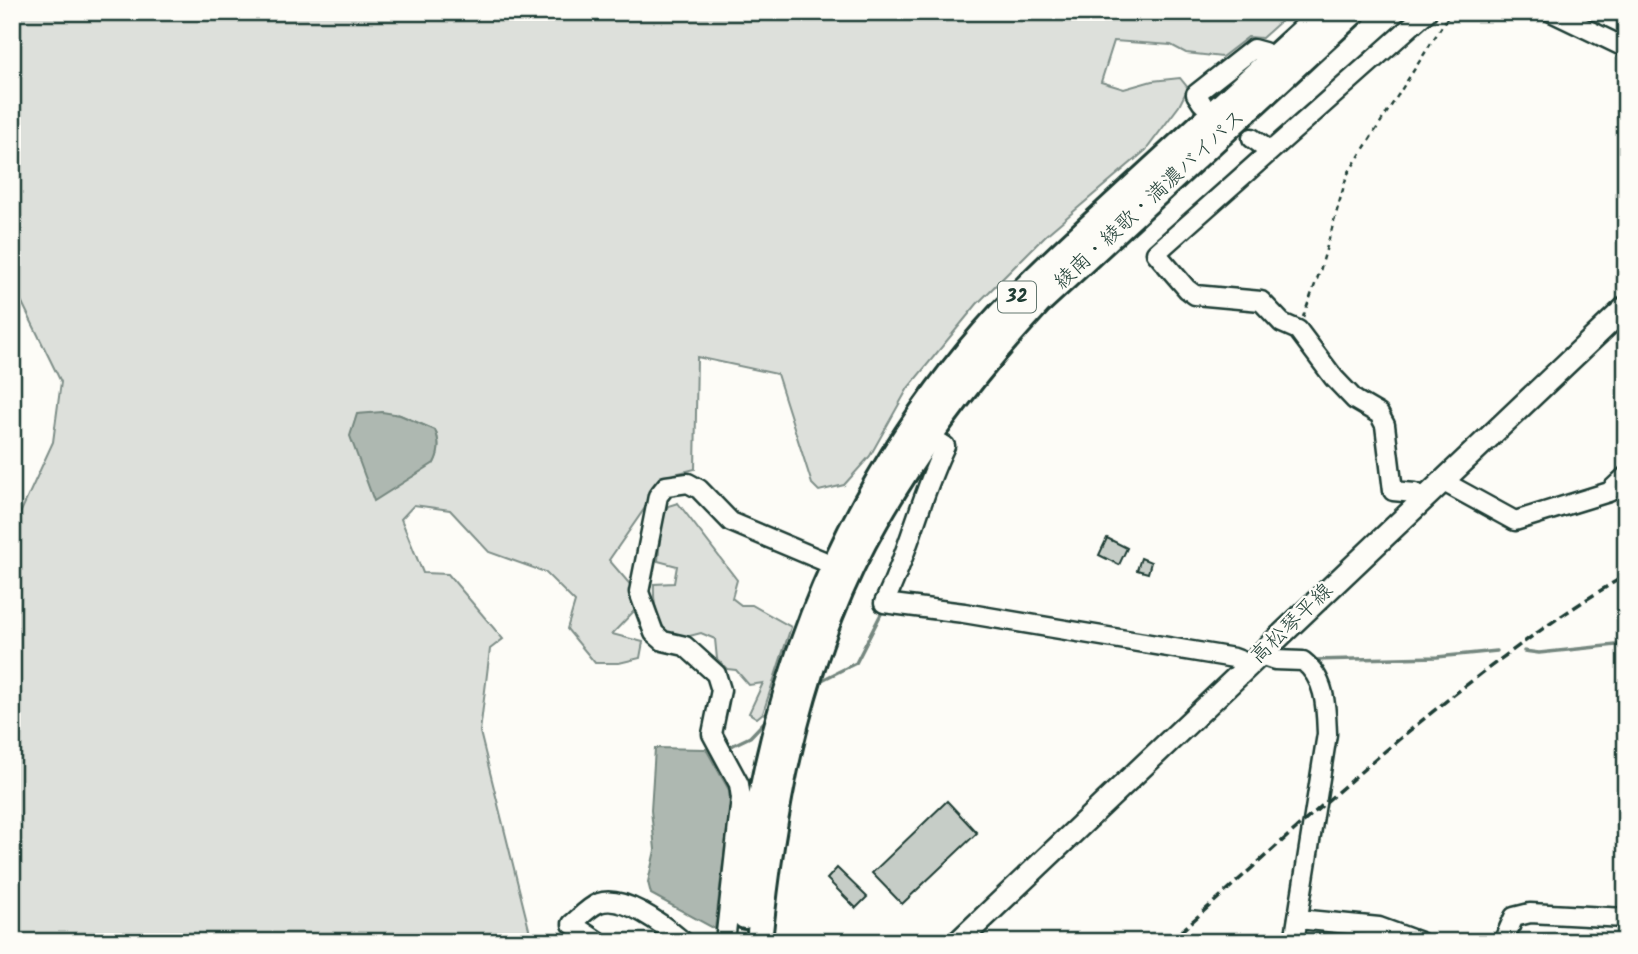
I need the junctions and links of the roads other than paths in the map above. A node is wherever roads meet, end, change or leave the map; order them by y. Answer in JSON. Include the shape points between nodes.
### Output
{"nodes":[{"id":1,"x":1324,"y":12,"type":"edge"},
{"id":2,"x":1353,"y":12,"type":"edge"},
{"id":3,"x":1427,"y":12,"type":"edge"},
{"id":4,"x":1551,"y":12,"type":"edge"},
{"id":5,"x":1571,"y":17,"type":"edge"},
{"id":6,"x":1626,"y":48,"type":"edge"},
{"id":7,"x":1278,"y":68,"type":"junction"},
{"id":8,"x":1202,"y":103,"type":"dead end"},
{"id":9,"x":1252,"y":138,"type":"dead end"},
{"id":10,"x":1270,"y":151,"type":"junction"},
{"id":11,"x":1626,"y":307,"type":"edge"},
{"id":12,"x":929,"y":436,"type":"junction"},
{"id":13,"x":1626,"y":476,"type":"edge"},
{"id":14,"x":1442,"y":481,"type":"junction"},
{"id":15,"x":1425,"y":497,"type":"junction"},
{"id":16,"x":833,"y":565,"type":"junction"},
{"id":17,"x":808,"y":654,"type":"junction"},
{"id":18,"x":1255,"y":659,"type":"junction"},
{"id":19,"x":1626,"y":918,"type":"edge"},
{"id":20,"x":1297,"y":919,"type":"junction"},
{"id":21,"x":599,"y":942,"type":"edge"},
{"id":22,"x":684,"y":942,"type":"edge"},
{"id":23,"x":724,"y":942,"type":"edge"},
{"id":24,"x":743,"y":942,"type":"edge"},
{"id":25,"x":759,"y":942,"type":"edge"},
{"id":26,"x":958,"y":942,"type":"edge"},
{"id":27,"x":1294,"y":942,"type":"edge"},
{"id":28,"x":1420,"y":942,"type":"edge"},
{"id":29,"x":1503,"y":942,"type":"edge"}],
"edges":[{"from":1,"to":7,"type":"highway","name":"綾南・綾歌・満濃バイパス","number":"32"},
{"from":2,"to":7,"type":"highway","name":"綾南・綾歌・満濃バイパス","number":"32"},
{"from":3,"to":10,"type":"street"},
{"from":4,"to":5,"type":"street"},
{"from":5,"to":6,"type":"street"},
{"from":7,"to":8,"type":"street","via":[[1264,52],[1253,49],[1196,94]]},
{"from":7,"to":12,"type":"highway","name":"綾南・綾歌・満濃バイパス","number":"32","via":[[1038,303]]},
{"from":7,"to":16,"type":"highway","name":"綾南・綾歌・満濃バイパス","number":"32","via":[[1042,270],[971,348],[900,443]]},
{"from":9,"to":10,"type":"street"},
{"from":10,"to":15,"type":"street","via":[[1156,253],[1195,295],[1261,302],[1282,323],[1298,330],[1334,379],[1355,400],[1379,414],[1385,425],[1393,491]]},
{"from":11,"to":14,"type":"main road","name":"高松琴平線"},
{"from":12,"to":17,"type":"highway","name":"綾南・綾歌・満濃バイパス","number":"32","via":[[875,521]]},
{"from":12,"to":18,"type":"street","via":[[945,446],[927,486],[905,560],[884,603]]},
{"from":13,"to":14,"type":"street","via":[[1609,492],[1515,521]]},
{"from":14,"to":15,"type":"main road","name":"高松琴平線"},
{"from":15,"to":18,"type":"main road","name":"高松琴平線"},
{"from":16,"to":17,"type":"highway","name":"綾南・綾歌・満濃バイパス","number":"32"},
{"from":16,"to":23,"type":"street","via":[[731,522],[688,483],[666,486],[658,496],[639,592],[654,633],[663,641],[685,646],[716,674],[721,690],[712,734],[739,784]]},
{"from":17,"to":24,"type":"highway","name":"綾南・綾歌・満濃バイパス","number":"32","via":[[766,766],[747,882]]},
{"from":17,"to":25,"type":"highway","name":"綾南・綾歌・満濃バイパス","number":"32","via":[[783,770]]},
{"from":18,"to":20,"type":"street","via":[[1303,661],[1321,683],[1326,708],[1327,734]]},
{"from":18,"to":26,"type":"main road","name":"高松琴平線"},
{"from":19,"to":29,"type":"street","via":[[1530,913],[1514,917]]},
{"from":20,"to":27,"type":"street"},
{"from":20,"to":28,"type":"street","via":[[1379,927]]},
{"from":21,"to":22,"type":"street","via":[[572,924],[595,904],[609,901],[625,904]]}]}
